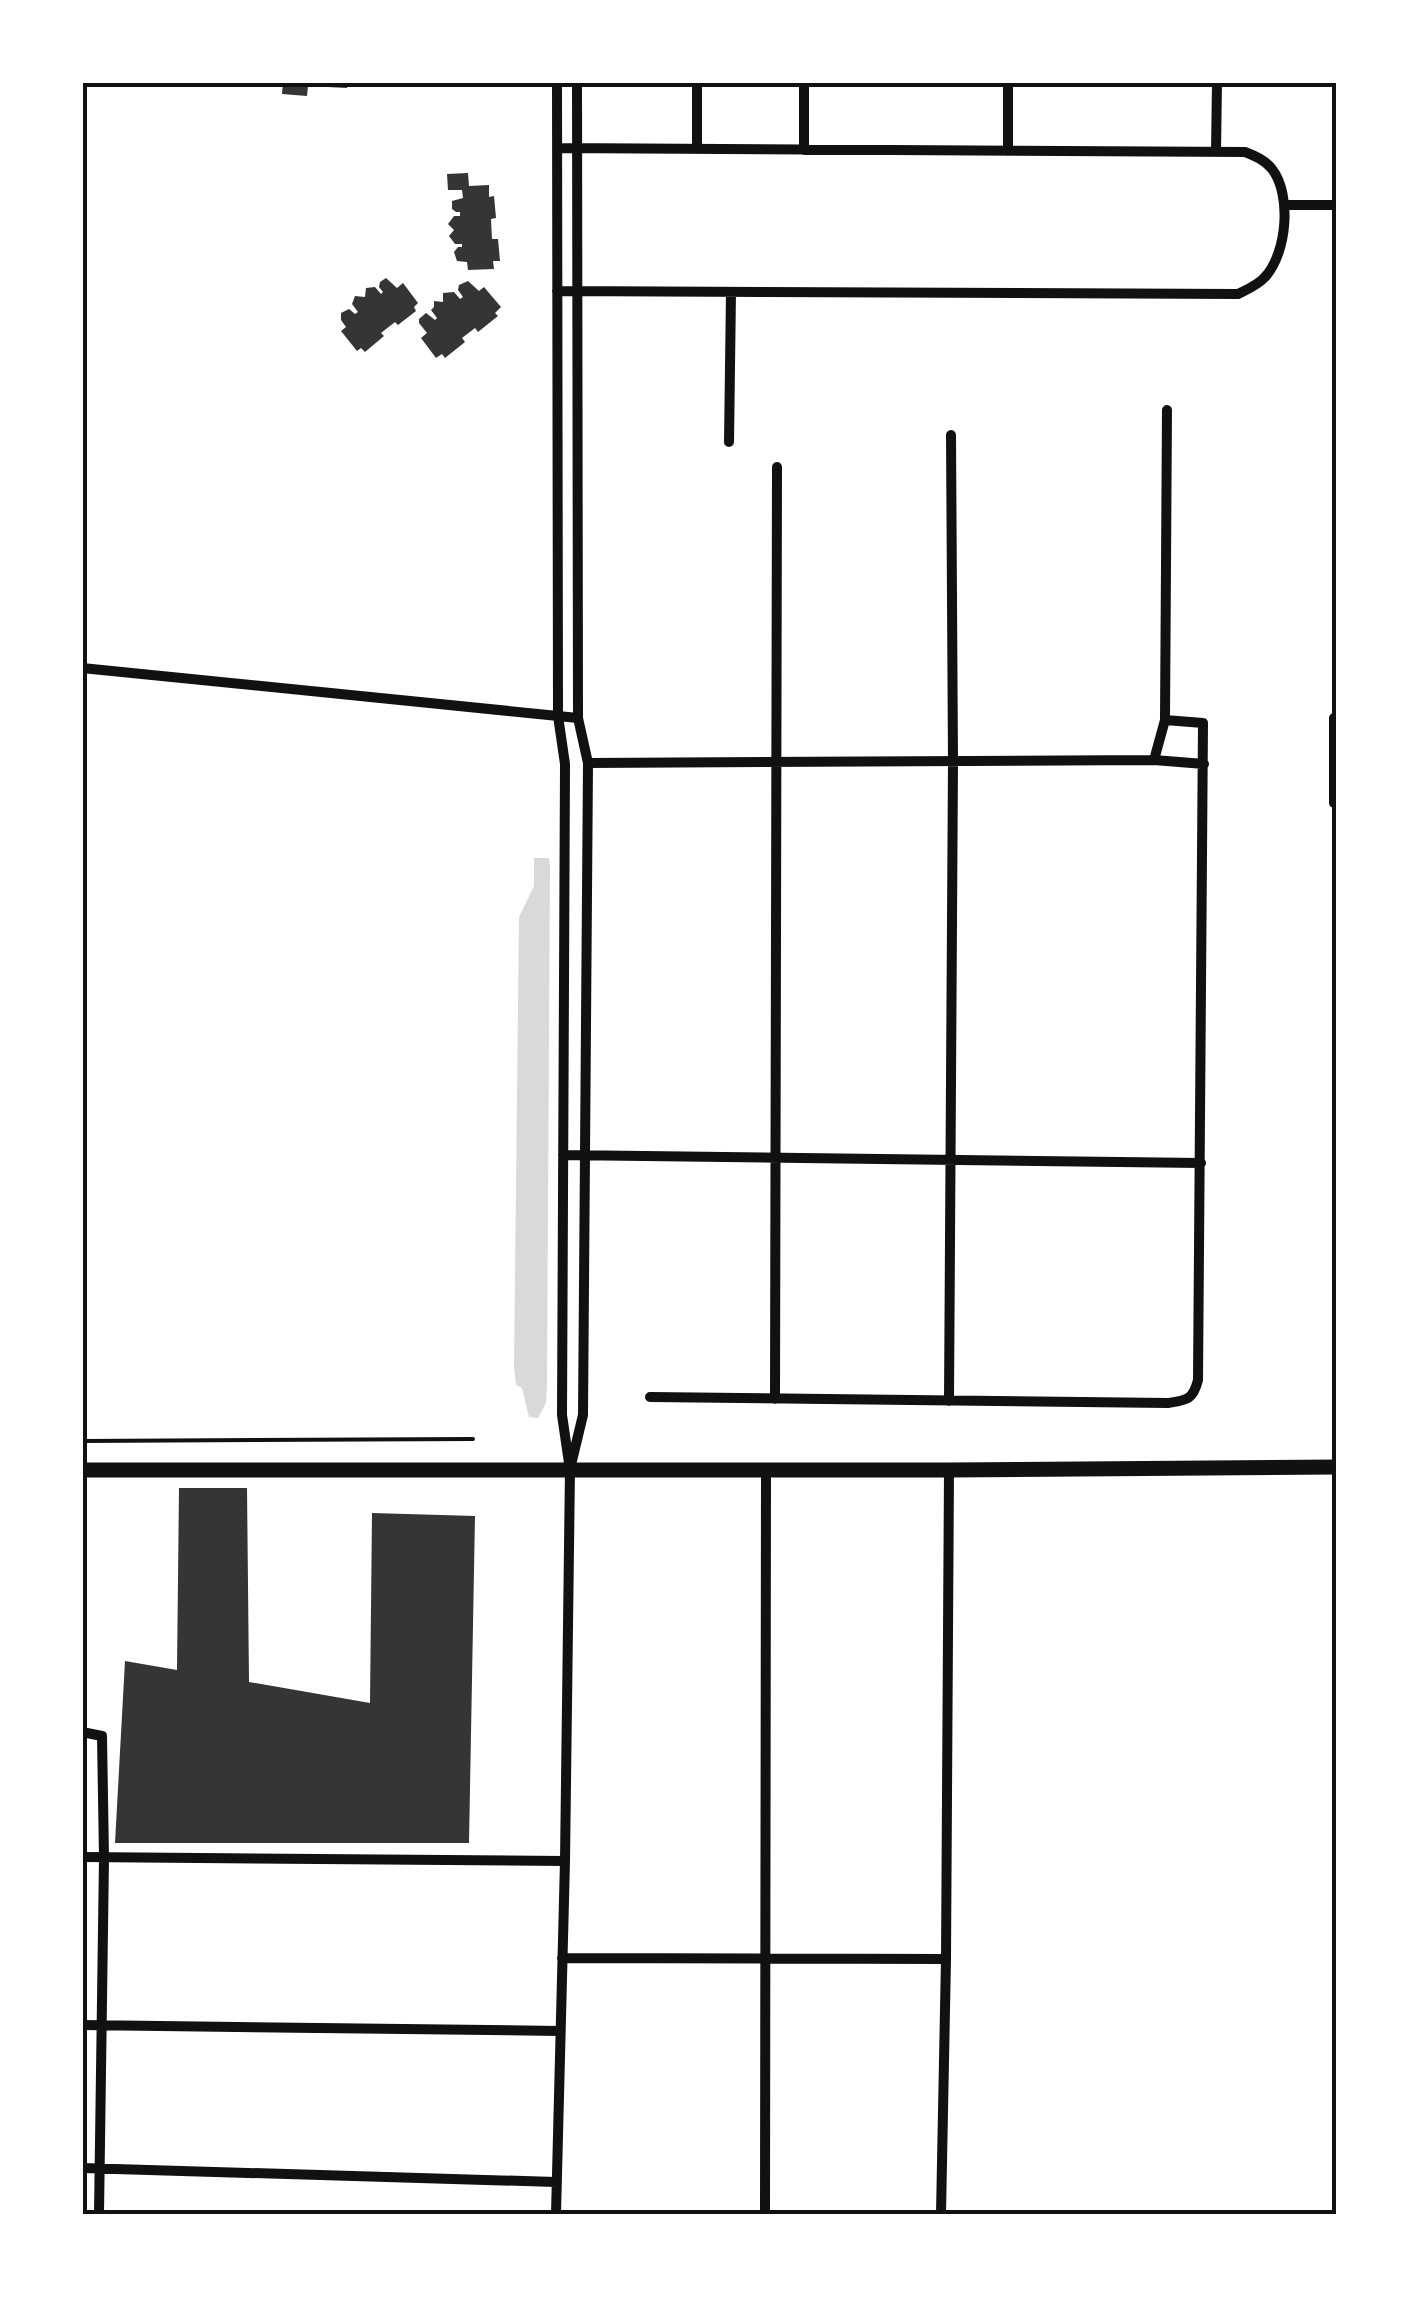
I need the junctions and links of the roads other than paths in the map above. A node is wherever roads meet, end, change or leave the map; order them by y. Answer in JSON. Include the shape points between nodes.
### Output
{"nodes":[{"id":1,"x":558,"y":82,"type":"edge"},
{"id":2,"x":577,"y":82,"type":"edge"},
{"id":3,"x":696,"y":82,"type":"edge"},
{"id":4,"x":804,"y":82,"type":"edge"},
{"id":5,"x":1008,"y":82,"type":"edge"},
{"id":6,"x":1217,"y":82,"type":"edge"},
{"id":7,"x":557,"y":148,"type":"junction"},
{"id":8,"x":577,"y":148,"type":"junction"},
{"id":9,"x":698,"y":149,"type":"junction"},
{"id":10,"x":804,"y":150,"type":"junction"},
{"id":11,"x":1008,"y":150,"type":"junction"},
{"id":12,"x":1216,"y":152,"type":"junction"},
{"id":13,"x":1284,"y":205,"type":"junction"},
{"id":14,"x":1336,"y":205,"type":"edge"},
{"id":15,"x":556,"y":291,"type":"junction"},
{"id":16,"x":578,"y":291,"type":"junction"},
{"id":17,"x":732,"y":292,"type":"junction"},
{"id":18,"x":1167,"y":410,"type":"dead end"},
{"id":19,"x":951,"y":435,"type":"dead end"},
{"id":20,"x":730,"y":442,"type":"dead end"},
{"id":21,"x":777,"y":466,"type":"dead end"},
{"id":22,"x":82,"y":668,"type":"edge"},
{"id":23,"x":558,"y":716,"type":"junction"},
{"id":24,"x":578,"y":718,"type":"junction"},
{"id":25,"x":1334,"y":718,"type":"dead end"},
{"id":26,"x":1165,"y":720,"type":"junction"},
{"id":27,"x":1154,"y":760,"type":"junction"},
{"id":28,"x":953,"y":762,"type":"junction"},
{"id":29,"x":588,"y":763,"type":"junction"},
{"id":30,"x":776,"y":763,"type":"junction"},
{"id":31,"x":1204,"y":764,"type":"junction"},
{"id":32,"x":1336,"y":803,"type":"edge"},
{"id":33,"x":563,"y":1155,"type":"junction"},
{"id":34,"x":585,"y":1155,"type":"junction"},
{"id":35,"x":776,"y":1158,"type":"junction"},
{"id":36,"x":951,"y":1160,"type":"junction"},
{"id":37,"x":1202,"y":1163,"type":"junction"},
{"id":38,"x":650,"y":1397,"type":"dead end"},
{"id":39,"x":775,"y":1399,"type":"junction"},
{"id":40,"x":949,"y":1401,"type":"junction"},
{"id":41,"x":1336,"y":1467,"type":"edge"},
{"id":42,"x":570,"y":1469,"type":"junction"},
{"id":43,"x":82,"y":1470,"type":"edge"},
{"id":44,"x":766,"y":1470,"type":"junction"},
{"id":45,"x":950,"y":1470,"type":"junction"},
{"id":46,"x":82,"y":1732,"type":"edge"},
{"id":47,"x":82,"y":1857,"type":"edge"},
{"id":48,"x":104,"y":1858,"type":"junction"},
{"id":49,"x":564,"y":1861,"type":"junction"},
{"id":50,"x":562,"y":1958,"type":"junction"},
{"id":51,"x":765,"y":1959,"type":"junction"},
{"id":52,"x":946,"y":1960,"type":"junction"},
{"id":53,"x":82,"y":2024,"type":"edge"},
{"id":54,"x":102,"y":2025,"type":"junction"},
{"id":55,"x":560,"y":2031,"type":"junction"},
{"id":56,"x":82,"y":2168,"type":"edge"},
{"id":57,"x":100,"y":2168,"type":"junction"},
{"id":58,"x":556,"y":2182,"type":"junction"},
{"id":59,"x":99,"y":2214,"type":"edge"},
{"id":60,"x":556,"y":2214,"type":"edge"},
{"id":61,"x":765,"y":2214,"type":"edge"},
{"id":62,"x":941,"y":2214,"type":"edge"}],
"edges":[{"from":1,"to":7,"type":"street"},
{"from":2,"to":8,"type":"street"},
{"from":3,"to":9,"type":"street"},
{"from":4,"to":10,"type":"street"},
{"from":5,"to":11,"type":"street"},
{"from":6,"to":12,"type":"street"},
{"from":7,"to":8,"type":"street"},
{"from":7,"to":15,"type":"street"},
{"from":8,"to":9,"type":"street"},
{"from":8,"to":16,"type":"street"},
{"from":9,"to":10,"type":"street"},
{"from":10,"to":11,"type":"street"},
{"from":11,"to":12,"type":"street"},
{"from":12,"to":13,"type":"street","via":[[1245,152],[1270,166]]},
{"from":13,"to":14,"type":"street"},
{"from":13,"to":17,"type":"street","via":[[1275,260],[1238,294]]},
{"from":15,"to":16,"type":"street"},
{"from":15,"to":23,"type":"street"},
{"from":16,"to":17,"type":"street"},
{"from":16,"to":24,"type":"street"},
{"from":17,"to":20,"type":"street"},
{"from":18,"to":26,"type":"street"},
{"from":19,"to":28,"type":"street"},
{"from":21,"to":30,"type":"street"},
{"from":22,"to":23,"type":"street"},
{"from":23,"to":24,"type":"street"},
{"from":23,"to":33,"type":"street","via":[[565,764]]},
{"from":24,"to":29,"type":"street"},
{"from":25,"to":32,"type":"street"},
{"from":26,"to":27,"type":"street"},
{"from":26,"to":31,"type":"street","via":[[1204,723]]},
{"from":27,"to":28,"type":"street"},
{"from":27,"to":31,"type":"street"},
{"from":28,"to":30,"type":"street"},
{"from":28,"to":36,"type":"street"},
{"from":29,"to":30,"type":"street"},
{"from":29,"to":34,"type":"street"},
{"from":30,"to":35,"type":"street"},
{"from":31,"to":37,"type":"street"},
{"from":33,"to":34,"type":"street"},
{"from":33,"to":42,"type":"street","via":[[562,1415]]},
{"from":34,"to":35,"type":"street"},
{"from":34,"to":42,"type":"street","via":[[583,1416]]},
{"from":35,"to":36,"type":"street"},
{"from":35,"to":39,"type":"street"},
{"from":36,"to":37,"type":"street"},
{"from":36,"to":40,"type":"street"},
{"from":37,"to":40,"type":"street","via":[[1198,1380],[1187,1400]]},
{"from":38,"to":39,"type":"street"},
{"from":39,"to":40,"type":"street"},
{"from":41,"to":45,"type":"main road"},
{"from":42,"to":43,"type":"main road"},
{"from":42,"to":44,"type":"main road"},
{"from":42,"to":49,"type":"street"},
{"from":44,"to":45,"type":"main road"},
{"from":44,"to":51,"type":"street"},
{"from":45,"to":52,"type":"street"},
{"from":46,"to":48,"type":"street","via":[[102,1736]]},
{"from":47,"to":48,"type":"street"},
{"from":48,"to":49,"type":"street"},
{"from":48,"to":54,"type":"street"},
{"from":49,"to":50,"type":"street"},
{"from":50,"to":51,"type":"street"},
{"from":50,"to":55,"type":"street"},
{"from":51,"to":52,"type":"street"},
{"from":51,"to":61,"type":"street"},
{"from":52,"to":62,"type":"street"},
{"from":53,"to":54,"type":"street"},
{"from":54,"to":55,"type":"street"},
{"from":54,"to":57,"type":"street"},
{"from":55,"to":58,"type":"street"},
{"from":56,"to":57,"type":"street"},
{"from":57,"to":58,"type":"street"},
{"from":57,"to":59,"type":"street"},
{"from":58,"to":60,"type":"street"}]}
